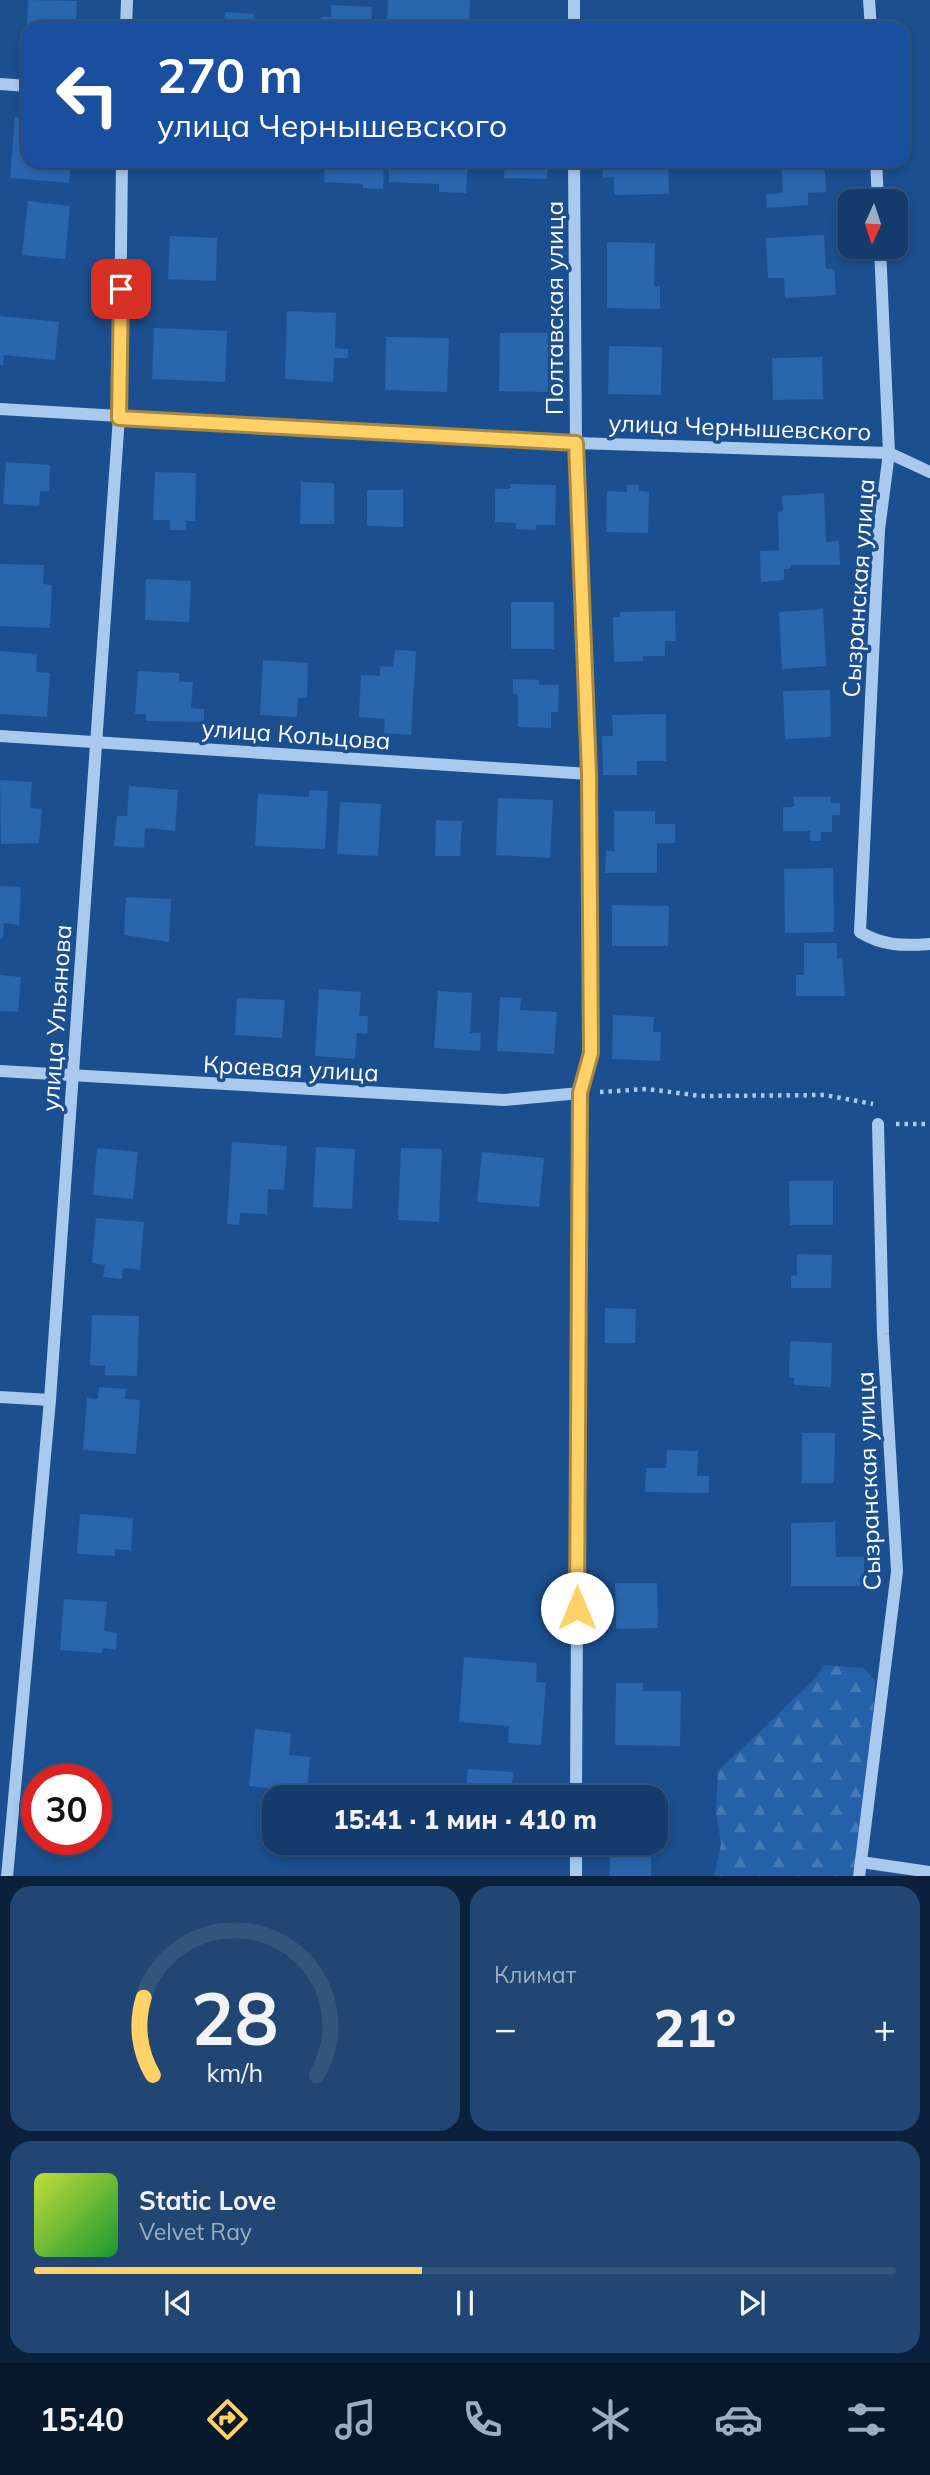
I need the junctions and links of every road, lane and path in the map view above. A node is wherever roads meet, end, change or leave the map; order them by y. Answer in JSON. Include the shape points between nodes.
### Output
{"nodes":[{"id":1,"x":127,"y":0,"type":"edge"},
{"id":2,"x":574,"y":0,"type":"edge"},
{"id":3,"x":869,"y":0,"type":"edge"},
{"id":4,"x":126,"y":21,"type":"edge"},
{"id":5,"x":574,"y":21,"type":"edge"},
{"id":6,"x":870,"y":21,"type":"edge"},
{"id":7,"x":0,"y":84,"type":"edge"},
{"id":8,"x":21,"y":86,"type":"edge"},
{"id":9,"x":122,"y":168,"type":"edge"},
{"id":10,"x":575,"y":168,"type":"edge"},
{"id":11,"x":876,"y":168,"type":"edge"},
{"id":12,"x":877,"y":189,"type":"edge"},
{"id":13,"x":881,"y":259,"type":"edge"},
{"id":14,"x":0,"y":410,"type":"edge"},
{"id":15,"x":119,"y":418,"type":"junction"},
{"id":16,"x":576,"y":443,"type":"junction"},
{"id":17,"x":889,"y":453,"type":"junction"},
{"id":18,"x":930,"y":472,"type":"edge"},
{"id":19,"x":0,"y":736,"type":"edge"},
{"id":20,"x":95,"y":741,"type":"junction"},
{"id":21,"x":589,"y":774,"type":"junction"},
{"id":22,"x":930,"y":944,"type":"edge"},
{"id":23,"x":0,"y":1071,"type":"edge"},
{"id":24,"x":73,"y":1077,"type":"junction"},
{"id":25,"x":580,"y":1093,"type":"junction"},
{"id":26,"x":878,"y":1124,"type":"junction"},
{"id":27,"x":930,"y":1124,"type":"edge"},
{"id":28,"x":0,"y":1397,"type":"edge"},
{"id":29,"x":50,"y":1400,"type":"junction"},
{"id":30,"x":576,"y":1785,"type":"edge"},
{"id":31,"x":576,"y":1855,"type":"edge"},
{"id":32,"x":861,"y":1863,"type":"junction"},
{"id":33,"x":930,"y":1872,"type":"edge"},
{"id":34,"x":7,"y":1876,"type":"edge"},
{"id":35,"x":576,"y":1876,"type":"edge"},
{"id":36,"x":859,"y":1876,"type":"edge"}],
"edges":[{"from":1,"to":4,"type":"street"},
{"from":2,"to":5,"type":"street"},
{"from":3,"to":6,"type":"street"},
{"from":7,"to":8,"type":"street"},
{"from":9,"to":15,"type":"street","name":"улица Ульянова"},
{"from":10,"to":16,"type":"street","name":"Полтавская улица"},
{"from":11,"to":12,"type":"street"},
{"from":13,"to":17,"type":"street","name":"Сызранская улица"},
{"from":14,"to":15,"type":"street","name":"улица Чернышевского"},
{"from":15,"to":16,"type":"street","name":"улица Чернышевского"},
{"from":15,"to":20,"type":"street","name":"улица Ульянова"},
{"from":16,"to":17,"type":"street","name":"улица Чернышевского"},
{"from":16,"to":21,"type":"street","name":"Полтавская улица"},
{"from":17,"to":18,"type":"street","name":"улица Чернышевского"},
{"from":17,"to":22,"type":"street","name":"Сызранская улица","via":[[879,530],[860,932],[896,946]]},
{"from":19,"to":20,"type":"street","name":"улица Кольцова"},
{"from":20,"to":21,"type":"street","name":"улица Кольцова"},
{"from":20,"to":24,"type":"street","name":"улица Ульянова"},
{"from":21,"to":25,"type":"street","name":"Полтавская улица","via":[[591,1053]]},
{"from":23,"to":24,"type":"street","name":"Краевая улица"},
{"from":24,"to":25,"type":"street","name":"Краевая улица","via":[[504,1100]]},
{"from":24,"to":29,"type":"street","name":"улица Ульянова"},
{"from":25,"to":26,"type":"path","via":[[647,1089],[701,1096],[825,1095],[877,1105]]},
{"from":25,"to":30,"type":"street","name":"Полтавская улица"},
{"from":26,"to":27,"type":"path"},
{"from":26,"to":32,"type":"street","name":"Сызранская улица","via":[[883,1334],[897,1572]]},
{"from":28,"to":29,"type":"street"},
{"from":29,"to":34,"type":"street","name":"улица Ульянова"},
{"from":31,"to":35,"type":"street"},
{"from":32,"to":33,"type":"street"},
{"from":32,"to":36,"type":"street","name":"Сызранская улица"}]}
